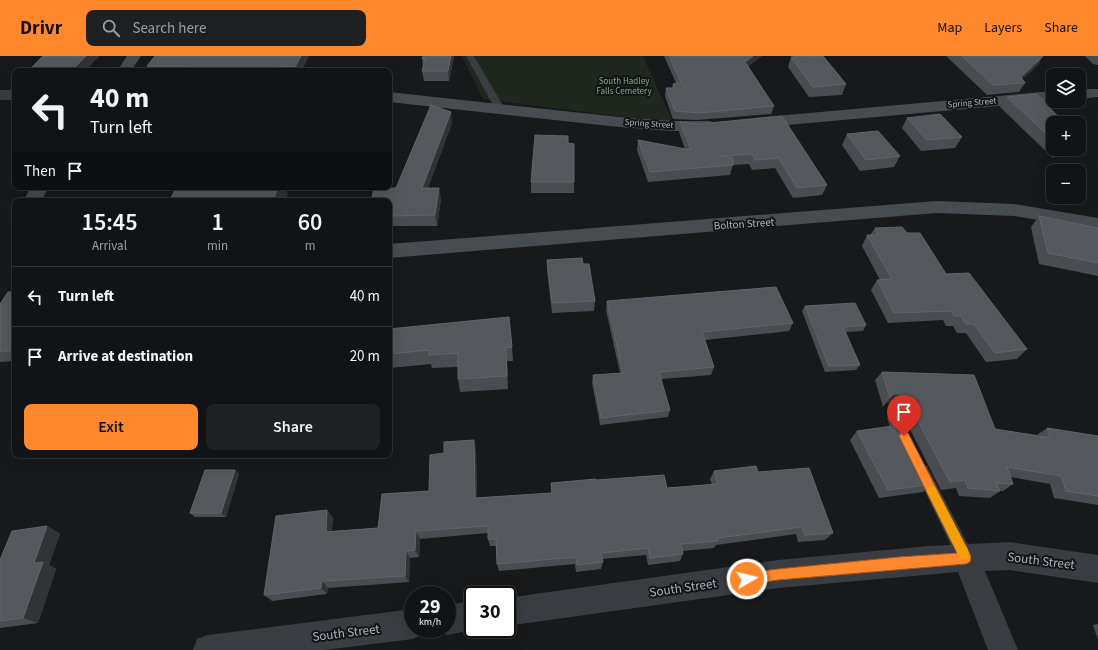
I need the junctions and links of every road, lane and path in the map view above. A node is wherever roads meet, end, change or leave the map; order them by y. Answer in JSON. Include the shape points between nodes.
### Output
{"nodes":[{"id":1,"x":134,"y":56,"type":"edge"},
{"id":2,"x":470,"y":56,"type":"edge"},
{"id":3,"x":1092,"y":56,"type":"edge"},
{"id":4,"x":1098,"y":61,"type":"edge"},
{"id":5,"x":126,"y":68,"type":"edge"},
{"id":6,"x":1098,"y":93,"type":"edge"},
{"id":7,"x":1086,"y":94,"type":"edge"},
{"id":8,"x":0,"y":95,"type":"edge"},
{"id":9,"x":12,"y":95,"type":"edge"},
{"id":10,"x":392,"y":97,"type":"edge"},
{"id":11,"x":1046,"y":97,"type":"edge"},
{"id":12,"x":500,"y":109,"type":"junction"},
{"id":13,"x":1098,"y":224,"type":"edge"},
{"id":14,"x":392,"y":251,"type":"edge"},
{"id":15,"x":916,"y":459,"type":"edge"},
{"id":16,"x":966,"y":558,"type":"junction"},
{"id":17,"x":1098,"y":569,"type":"edge"},
{"id":18,"x":516,"y":611,"type":"edge"},
{"id":19,"x":404,"y":626,"type":"edge"},
{"id":20,"x":326,"y":643,"type":"edge"},
{"id":21,"x":208,"y":650,"type":"edge"},
{"id":22,"x":1003,"y":650,"type":"edge"}],
"edges":[{"from":1,"to":5,"type":"street"},
{"from":2,"to":12,"type":"lane"},
{"from":3,"to":4,"type":"street"},
{"from":6,"to":7,"type":"street"},
{"from":8,"to":9,"type":"street"},
{"from":10,"to":12,"type":"street","name":"Spring Street"},
{"from":11,"to":12,"type":"street","name":"Spring Street","via":[[697,127],[564,117]]},
{"from":13,"to":14,"type":"street","name":"Bolton Street","via":[[1014,210],[937,207]]},
{"from":15,"to":16,"type":"lane"},
{"from":16,"to":17,"type":"street","name":"South Street","via":[[1010,556]]},
{"from":16,"to":18,"type":"street","name":"South Street","via":[[778,574]]},
{"from":16,"to":22,"type":"street"},
{"from":19,"to":20,"type":"street","name":"South Street"},
{"from":20,"to":21,"type":"street","name":"South Street"}]}
